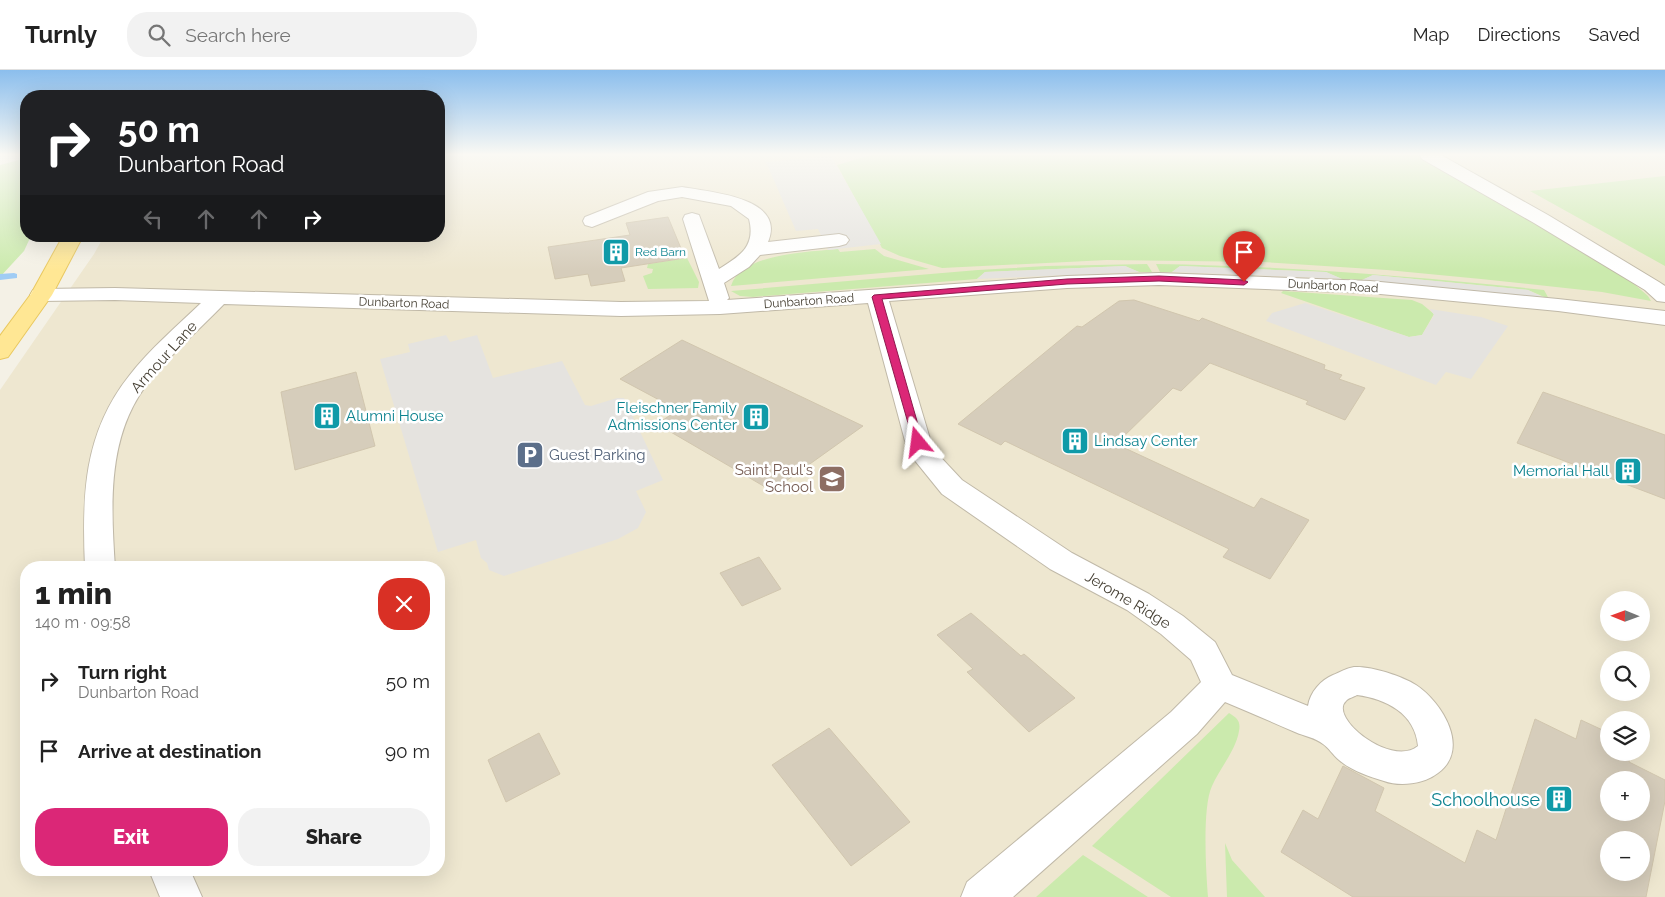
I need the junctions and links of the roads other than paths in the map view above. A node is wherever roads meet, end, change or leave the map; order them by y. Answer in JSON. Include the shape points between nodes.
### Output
{"nodes":[{"id":1,"x":671,"y":194,"type":"edge"},
{"id":2,"x":693,"y":194,"type":"edge"},
{"id":3,"x":1496,"y":194,"type":"edge"},
{"id":4,"x":692,"y":219,"type":"dead end"},
{"id":5,"x":592,"y":220,"type":"dead end"},
{"id":6,"x":839,"y":240,"type":"dead end"},
{"id":7,"x":70,"y":242,"type":"edge"},
{"id":8,"x":755,"y":250,"type":"junction"},
{"id":9,"x":713,"y":281,"type":"junction"},
{"id":10,"x":41,"y":295,"type":"junction"},
{"id":11,"x":1665,"y":296,"type":"edge"},
{"id":12,"x":877,"y":297,"type":"junction"},
{"id":13,"x":218,"y":298,"type":"junction"},
{"id":14,"x":720,"y":307,"type":"junction"},
{"id":15,"x":1665,"y":318,"type":"edge"},
{"id":16,"x":0,"y":352,"type":"edge"},
{"id":17,"x":100,"y":561,"type":"edge"},
{"id":18,"x":1220,"y":685,"type":"junction"},
{"id":19,"x":1334,"y":732,"type":"dead end"},
{"id":20,"x":172,"y":876,"type":"edge"},
{"id":21,"x":181,"y":897,"type":"edge"},
{"id":22,"x":982,"y":897,"type":"edge"}],
"edges":[{"from":1,"to":5,"type":"street","via":[[654,196]]},
{"from":2,"to":8,"type":"street","via":[[738,202],[758,216],[763,232]]},
{"from":3,"to":11,"type":"street"},
{"from":4,"to":9,"type":"street"},
{"from":6,"to":8,"type":"street"},
{"from":7,"to":10,"type":"main road"},
{"from":8,"to":9,"type":"street"},
{"from":9,"to":14,"type":"street"},
{"from":10,"to":13,"type":"street","name":"Dunbarton Road"},
{"from":10,"to":16,"type":"main road"},
{"from":12,"to":14,"type":"street","name":"Dunbarton Road"},
{"from":12,"to":15,"type":"street","name":"Dunbarton Road","via":[[1067,282],[1159,279],[1370,287]]},
{"from":12,"to":18,"type":"street","name":"Jerome Ridge","via":[[921,452],[952,487],[1061,561],[1138,602],[1172,625],[1202,651]]},
{"from":13,"to":14,"type":"street","name":"Dunbarton Road","via":[[621,309]]},
{"from":13,"to":17,"type":"street","name":"Armour Lane","via":[[157,360],[118,412],[106,440],[100,476],[97,518]]},
{"from":18,"to":19,"type":"street"},
{"from":18,"to":22,"type":"street","via":[[1184,723]]},
{"from":20,"to":21,"type":"street"}]}
